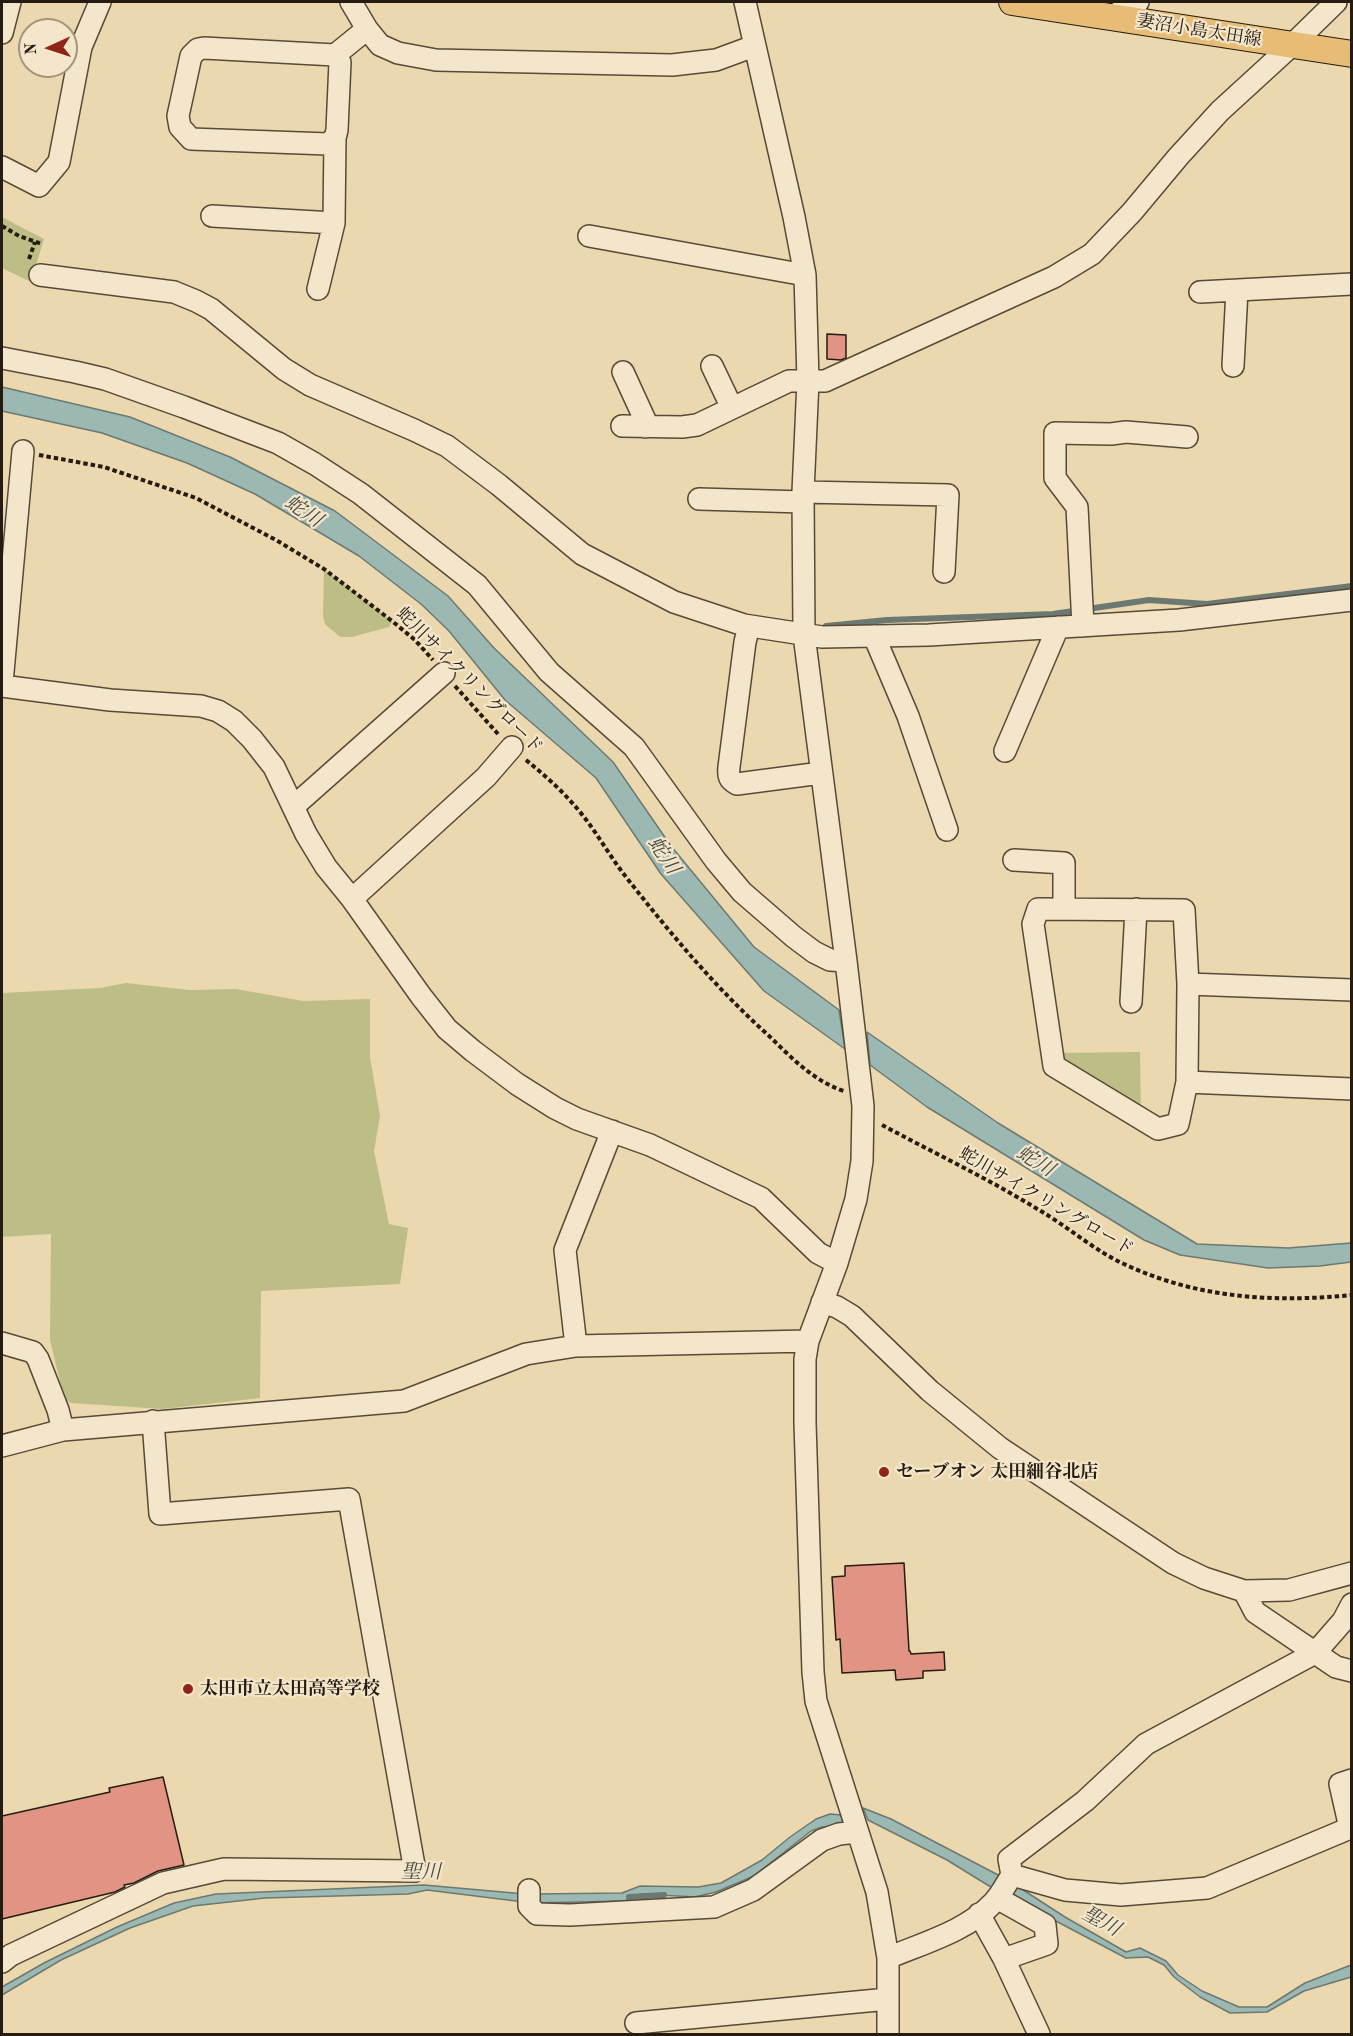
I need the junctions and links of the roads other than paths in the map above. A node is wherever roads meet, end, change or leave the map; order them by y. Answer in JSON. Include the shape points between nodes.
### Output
{"nodes":[{"id":1,"x":10,"y":2,"type":"edge"},
{"id":2,"x":100,"y":2,"type":"edge"},
{"id":3,"x":351,"y":2,"type":"edge"},
{"id":4,"x":745,"y":2,"type":"edge"},
{"id":5,"x":1012,"y":2,"type":"edge"},
{"id":6,"x":1138,"y":2,"type":"edge"},
{"id":7,"x":1336,"y":2,"type":"edge"},
{"id":8,"x":1110,"y":17,"type":"junction"},
{"id":9,"x":367,"y":30,"type":"junction"},
{"id":10,"x":2,"y":33,"type":"edge"},
{"id":11,"x":754,"y":46,"type":"junction"},
{"id":12,"x":1291,"y":46,"type":"junction"},
{"id":13,"x":1352,"y":54,"type":"edge"},
{"id":14,"x":335,"y":55,"type":"junction"},
{"id":15,"x":335,"y":138,"type":"junction"},
{"id":16,"x":2,"y":167,"type":"edge"},
{"id":17,"x":212,"y":216,"type":"dead end"},
{"id":18,"x":334,"y":223,"type":"junction"},
{"id":19,"x":589,"y":236,"type":"dead end"},
{"id":20,"x":40,"y":275,"type":"dead end"},
{"id":21,"x":805,"y":275,"type":"junction"},
{"id":22,"x":1352,"y":284,"type":"edge"},
{"id":23,"x":318,"y":289,"type":"dead end"},
{"id":24,"x":1238,"y":290,"type":"junction"},
{"id":25,"x":1200,"y":292,"type":"dead end"},
{"id":26,"x":2,"y":358,"type":"edge"},
{"id":27,"x":712,"y":366,"type":"dead end"},
{"id":28,"x":1233,"y":366,"type":"dead end"},
{"id":29,"x":623,"y":372,"type":"dead end"},
{"id":30,"x":808,"y":381,"type":"junction"},
{"id":31,"x":732,"y":408,"type":"junction"},
{"id":32,"x":622,"y":426,"type":"dead end"},
{"id":33,"x":645,"y":427,"type":"junction"},
{"id":34,"x":1187,"y":437,"type":"dead end"},
{"id":35,"x":23,"y":452,"type":"road end"},
{"id":36,"x":803,"y":497,"type":"junction"},
{"id":37,"x":699,"y":499,"type":"dead end"},
{"id":38,"x":944,"y":572,"type":"dead end"},
{"id":39,"x":1352,"y":600,"type":"edge"},
{"id":40,"x":749,"y":626,"type":"junction"},
{"id":41,"x":1083,"y":626,"type":"junction"},
{"id":42,"x":1058,"y":627,"type":"junction"},
{"id":43,"x":804,"y":635,"type":"junction"},
{"id":44,"x":873,"y":636,"type":"junction"},
{"id":45,"x":444,"y":673,"type":"road end"},
{"id":46,"x":2,"y":685,"type":"edge"},
{"id":47,"x":512,"y":747,"type":"road end"},
{"id":48,"x":1005,"y":751,"type":"dead end"},
{"id":49,"x":820,"y":773,"type":"junction"},
{"id":50,"x":293,"y":807,"type":"junction"},
{"id":51,"x":947,"y":830,"type":"dead end"},
{"id":52,"x":1014,"y":860,"type":"dead end"},
{"id":53,"x":352,"y":898,"type":"junction"},
{"id":54,"x":1064,"y":909,"type":"junction"},
{"id":55,"x":1136,"y":909,"type":"junction"},
{"id":56,"x":846,"y":961,"type":"junction"},
{"id":57,"x":1188,"y":984,"type":"junction"},
{"id":58,"x":1352,"y":990,"type":"edge"},
{"id":59,"x":1131,"y":1002,"type":"dead end"},
{"id":60,"x":1187,"y":1082,"type":"junction"},
{"id":61,"x":1352,"y":1089,"type":"edge"},
{"id":62,"x":612,"y":1131,"type":"junction"},
{"id":63,"x":837,"y":1263,"type":"junction"},
{"id":64,"x":822,"y":1302,"type":"junction"},
{"id":65,"x":808,"y":1341,"type":"junction"},
{"id":66,"x":2,"y":1343,"type":"edge"},
{"id":67,"x":576,"y":1346,"type":"junction"},
{"id":68,"x":153,"y":1421,"type":"junction"},
{"id":69,"x":63,"y":1430,"type":"junction"},
{"id":70,"x":2,"y":1446,"type":"edge"},
{"id":71,"x":1352,"y":1573,"type":"edge"},
{"id":72,"x":1244,"y":1591,"type":"junction"},
{"id":73,"x":1352,"y":1604,"type":"edge"},
{"id":74,"x":1315,"y":1653,"type":"junction"},
{"id":75,"x":1352,"y":1671,"type":"edge"},
{"id":76,"x":1352,"y":1780,"type":"edge"},
{"id":77,"x":857,"y":1832,"type":"junction"},
{"id":78,"x":1012,"y":1875,"type":"junction"},
{"id":79,"x":529,"y":1898,"type":"dead end"},
{"id":80,"x":997,"y":1898,"type":"junction"},
{"id":81,"x":979,"y":1914,"type":"junction"},
{"id":82,"x":888,"y":1958,"type":"junction"},
{"id":83,"x":1004,"y":1959,"type":"junction"},
{"id":84,"x":2,"y":1962,"type":"edge"},
{"id":85,"x":888,"y":1999,"type":"junction"},
{"id":86,"x":636,"y":2023,"type":"dead end"},
{"id":87,"x":888,"y":2034,"type":"edge"},
{"id":88,"x":1039,"y":2034,"type":"edge"}],
"edges":[{"from":1,"to":10,"type":"street"},
{"from":2,"to":16,"type":"street","via":[[81,47],[59,162],[39,186]]},
{"from":3,"to":9,"type":"street"},
{"from":4,"to":11,"type":"street"},
{"from":5,"to":8,"type":"main road","name":"妻沼小島太田線"},
{"from":6,"to":8,"type":"street"},
{"from":7,"to":12,"type":"street"},
{"from":8,"to":12,"type":"main road","name":"妻沼小島太田線"},
{"from":9,"to":11,"type":"street","via":[[380,45],[398,53],[436,60],[672,65],[716,60]]},
{"from":9,"to":14,"type":"street"},
{"from":11,"to":21,"type":"street"},
{"from":12,"to":13,"type":"main road","name":"妻沼小島太田線"},
{"from":12,"to":30,"type":"street","via":[[1220,111],[1092,254],[1054,277],[825,381]]},
{"from":14,"to":15,"type":"street","via":[[340,62]]},
{"from":14,"to":15,"type":"street","via":[[198,49],[191,57],[178,116],[180,127],[191,139],[320,145]]},
{"from":15,"to":18,"type":"street"},
{"from":17,"to":18,"type":"street"},
{"from":18,"to":23,"type":"street"},
{"from":19,"to":21,"type":"street"},
{"from":20,"to":40,"type":"street","via":[[174,292],[196,301],[310,385],[447,446],[582,554],[674,602]]},
{"from":21,"to":30,"type":"street"},
{"from":22,"to":24,"type":"street"},
{"from":24,"to":25,"type":"street"},
{"from":24,"to":28,"type":"street"},
{"from":26,"to":56,"type":"street","via":[[105,379],[184,407],[278,443],[361,494],[477,585],[549,672],[634,747],[701,842],[742,892],[814,952],[830,960]]},
{"from":27,"to":31,"type":"street"},
{"from":29,"to":33,"type":"street"},
{"from":30,"to":31,"type":"street","via":[[789,381]]},
{"from":30,"to":36,"type":"street"},
{"from":31,"to":33,"type":"street","via":[[697,425]]},
{"from":32,"to":33,"type":"street"},
{"from":34,"to":41,"type":"street","via":[[1126,432],[1054,433],[1055,478],[1077,507]]},
{"from":35,"to":46,"type":"street"},
{"from":36,"to":37,"type":"street"},
{"from":36,"to":38,"type":"street","via":[[948,495]]},
{"from":36,"to":43,"type":"street"},
{"from":39,"to":41,"type":"street","via":[[1179,620]]},
{"from":40,"to":43,"type":"street"},
{"from":40,"to":49,"type":"street","via":[[728,775],[731,782]]},
{"from":41,"to":42,"type":"street"},
{"from":42,"to":44,"type":"street"},
{"from":42,"to":48,"type":"street"},
{"from":43,"to":44,"type":"street"},
{"from":43,"to":49,"type":"street"},
{"from":44,"to":51,"type":"street","via":[[908,716]]},
{"from":45,"to":50,"type":"street"},
{"from":46,"to":50,"type":"street","via":[[218,711],[234,721],[274,766]]},
{"from":47,"to":53,"type":"street","via":[[486,777]]},
{"from":49,"to":56,"type":"street"},
{"from":50,"to":53,"type":"street","via":[[326,867]]},
{"from":52,"to":54,"type":"street","via":[[1064,863]]},
{"from":53,"to":62,"type":"street","via":[[447,1029],[517,1084],[555,1108]]},
{"from":54,"to":55,"type":"street"},
{"from":54,"to":60,"type":"street","via":[[1038,909],[1033,924],[1054,1066],[1158,1128],[1178,1124]]},
{"from":55,"to":57,"type":"street","via":[[1184,910]]},
{"from":55,"to":59,"type":"street"},
{"from":56,"to":63,"type":"street","via":[[856,1091],[864,1134],[856,1199]]},
{"from":57,"to":58,"type":"street"},
{"from":57,"to":60,"type":"street"},
{"from":60,"to":61,"type":"street"},
{"from":62,"to":63,"type":"street","via":[[761,1198],[818,1253]]},
{"from":62,"to":67,"type":"street","via":[[565,1250]]},
{"from":63,"to":64,"type":"street"},
{"from":64,"to":65,"type":"street"},
{"from":64,"to":72,"type":"street","via":[[852,1316],[930,1391],[1000,1448],[1173,1563]]},
{"from":65,"to":67,"type":"street"},
{"from":65,"to":77,"type":"street","via":[[804,1382],[814,1686]]},
{"from":66,"to":69,"type":"street","via":[[33,1352],[38,1359]]},
{"from":67,"to":68,"type":"street","via":[[526,1354],[405,1401]]},
{"from":68,"to":69,"type":"street"},
{"from":68,"to":84,"type":"street","via":[[160,1514],[349,1499],[415,1871],[224,1869],[163,1883]]},
{"from":69,"to":70,"type":"street"},
{"from":71,"to":72,"type":"street","via":[[1289,1590]]},
{"from":72,"to":74,"type":"street","via":[[1255,1612]]},
{"from":73,"to":74,"type":"street","via":[[1343,1621]]},
{"from":74,"to":75,"type":"street","via":[[1336,1667]]},
{"from":74,"to":78,"type":"street","via":[[1146,1744],[1085,1801],[1009,1859]]},
{"from":76,"to":78,"type":"street","via":[[1340,1784],[1350,1828],[1207,1888],[1121,1895],[1065,1890]]},
{"from":77,"to":79,"type":"street","via":[[822,1840],[753,1890],[714,1907],[537,1914]]},
{"from":77,"to":82,"type":"street","via":[[877,1892]]},
{"from":78,"to":80,"type":"street"},
{"from":80,"to":81,"type":"street"},
{"from":80,"to":83,"type":"street","via":[[1045,1925],[1047,1944]]},
{"from":81,"to":82,"type":"street","via":[[961,1927]]},
{"from":81,"to":83,"type":"street"},
{"from":82,"to":85,"type":"street"},
{"from":83,"to":88,"type":"street"},
{"from":85,"to":86,"type":"street"},
{"from":85,"to":87,"type":"street"}]}
